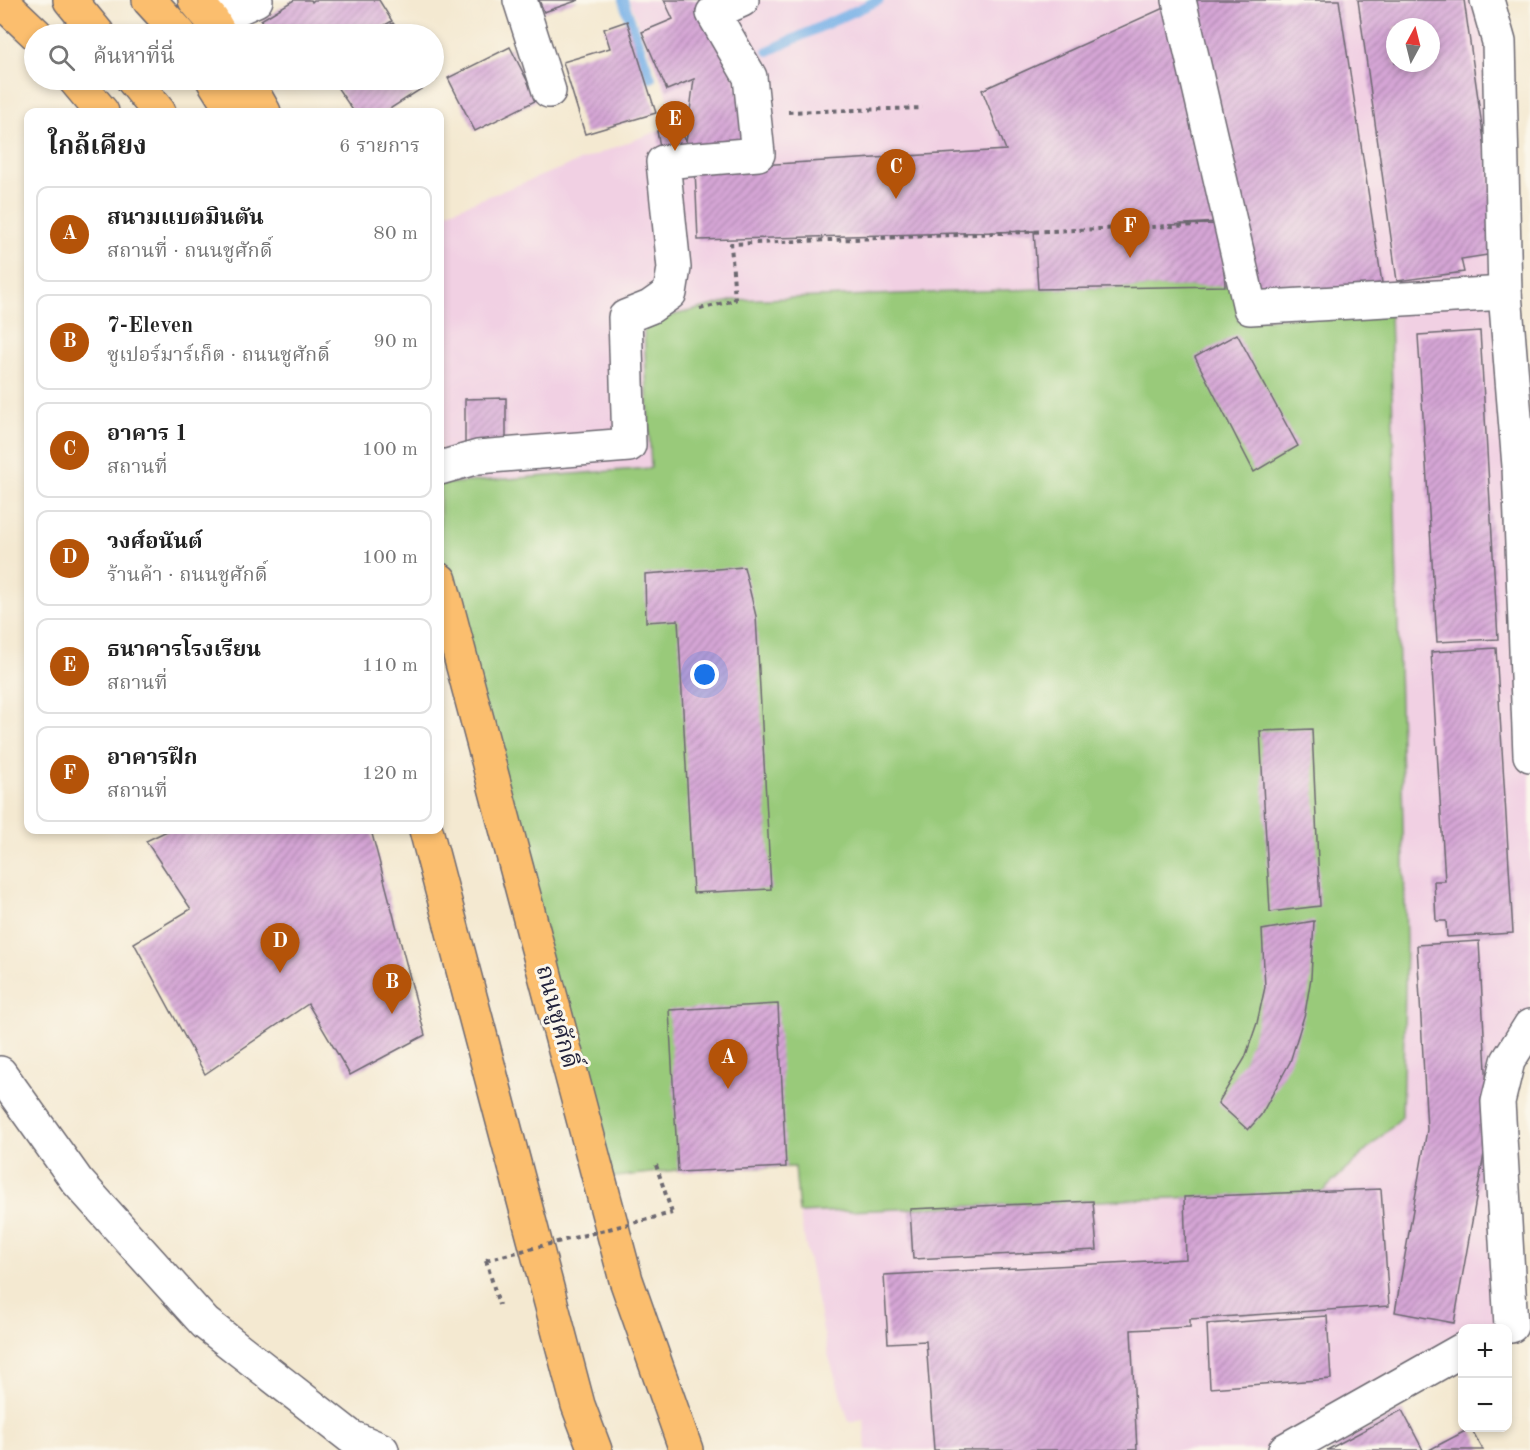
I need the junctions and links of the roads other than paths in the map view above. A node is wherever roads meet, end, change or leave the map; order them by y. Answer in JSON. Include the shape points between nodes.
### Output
{"nodes":[{"id":1,"x":0,"y":0,"type":"edge"},
{"id":2,"x":70,"y":0,"type":"edge"},
{"id":3,"x":149,"y":0,"type":"edge"},
{"id":4,"x":256,"y":0,"type":"edge"},
{"id":5,"x":520,"y":0,"type":"edge"},
{"id":6,"x":742,"y":0,"type":"edge"},
{"id":7,"x":1179,"y":0,"type":"edge"},
{"id":8,"x":1486,"y":0,"type":"edge"},
{"id":9,"x":209,"y":18,"type":"edge"},
{"id":10,"x":25,"y":24,"type":"edge"},
{"id":11,"x":90,"y":24,"type":"edge"},
{"id":12,"x":171,"y":24,"type":"edge"},
{"id":13,"x":83,"y":90,"type":"edge"},
{"id":14,"x":142,"y":90,"type":"edge"},
{"id":15,"x":219,"y":90,"type":"edge"},
{"id":16,"x":252,"y":90,"type":"edge"},
{"id":17,"x":549,"y":91,"type":"dead end"},
{"id":18,"x":99,"y":108,"type":"edge"},
{"id":19,"x":156,"y":108,"type":"edge"},
{"id":20,"x":230,"y":108,"type":"edge"},
{"id":21,"x":262,"y":108,"type":"edge"},
{"id":22,"x":1505,"y":293,"type":"junction"},
{"id":23,"x":1524,"y":466,"type":"edge"},
{"id":24,"x":444,"y":467,"type":"edge"},
{"id":25,"x":444,"y":595,"type":"edge"},
{"id":26,"x":1530,"y":755,"type":"edge"},
{"id":27,"x":427,"y":834,"type":"edge"},
{"id":28,"x":1530,"y":1026,"type":"edge"},
{"id":29,"x":0,"y":1073,"type":"edge"},
{"id":30,"x":1516,"y":1325,"type":"edge"},
{"id":31,"x":1458,"y":1352,"type":"edge"},
{"id":32,"x":382,"y":1450,"type":"edge"},
{"id":33,"x":595,"y":1450,"type":"edge"},
{"id":34,"x":686,"y":1450,"type":"edge"},
{"id":35,"x":1285,"y":1450,"type":"edge"}],
"edges":[{"from":1,"to":10,"type":"main road"},
{"from":2,"to":11,"type":"main road"},
{"from":3,"to":12,"type":"main road"},
{"from":4,"to":9,"type":"street"},
{"from":5,"to":17,"type":"street"},
{"from":6,"to":24,"type":"street","via":[[713,13],[750,76],[758,154],[663,162],[674,268],[670,293],[625,317],[629,445],[478,458]]},
{"from":7,"to":22,"type":"street","via":[[1250,308]]},
{"from":8,"to":22,"type":"street","via":[[1499,42]]},
{"from":13,"to":18,"type":"main road"},
{"from":14,"to":19,"type":"main road"},
{"from":15,"to":20,"type":"main road"},
{"from":16,"to":21,"type":"main road"},
{"from":22,"to":23,"type":"street"},
{"from":23,"to":26,"type":"street"},
{"from":25,"to":34,"type":"main road","name":"ถนนชูศักดิ์","via":[[623,1269]]},
{"from":27,"to":33,"type":"main road","via":[[578,1405]]},
{"from":28,"to":30,"type":"street","via":[[1508,1061],[1498,1102]]},
{"from":29,"to":32,"type":"street","via":[[77,1181],[205,1323],[351,1437]]},
{"from":31,"to":35,"type":"street"}]}
